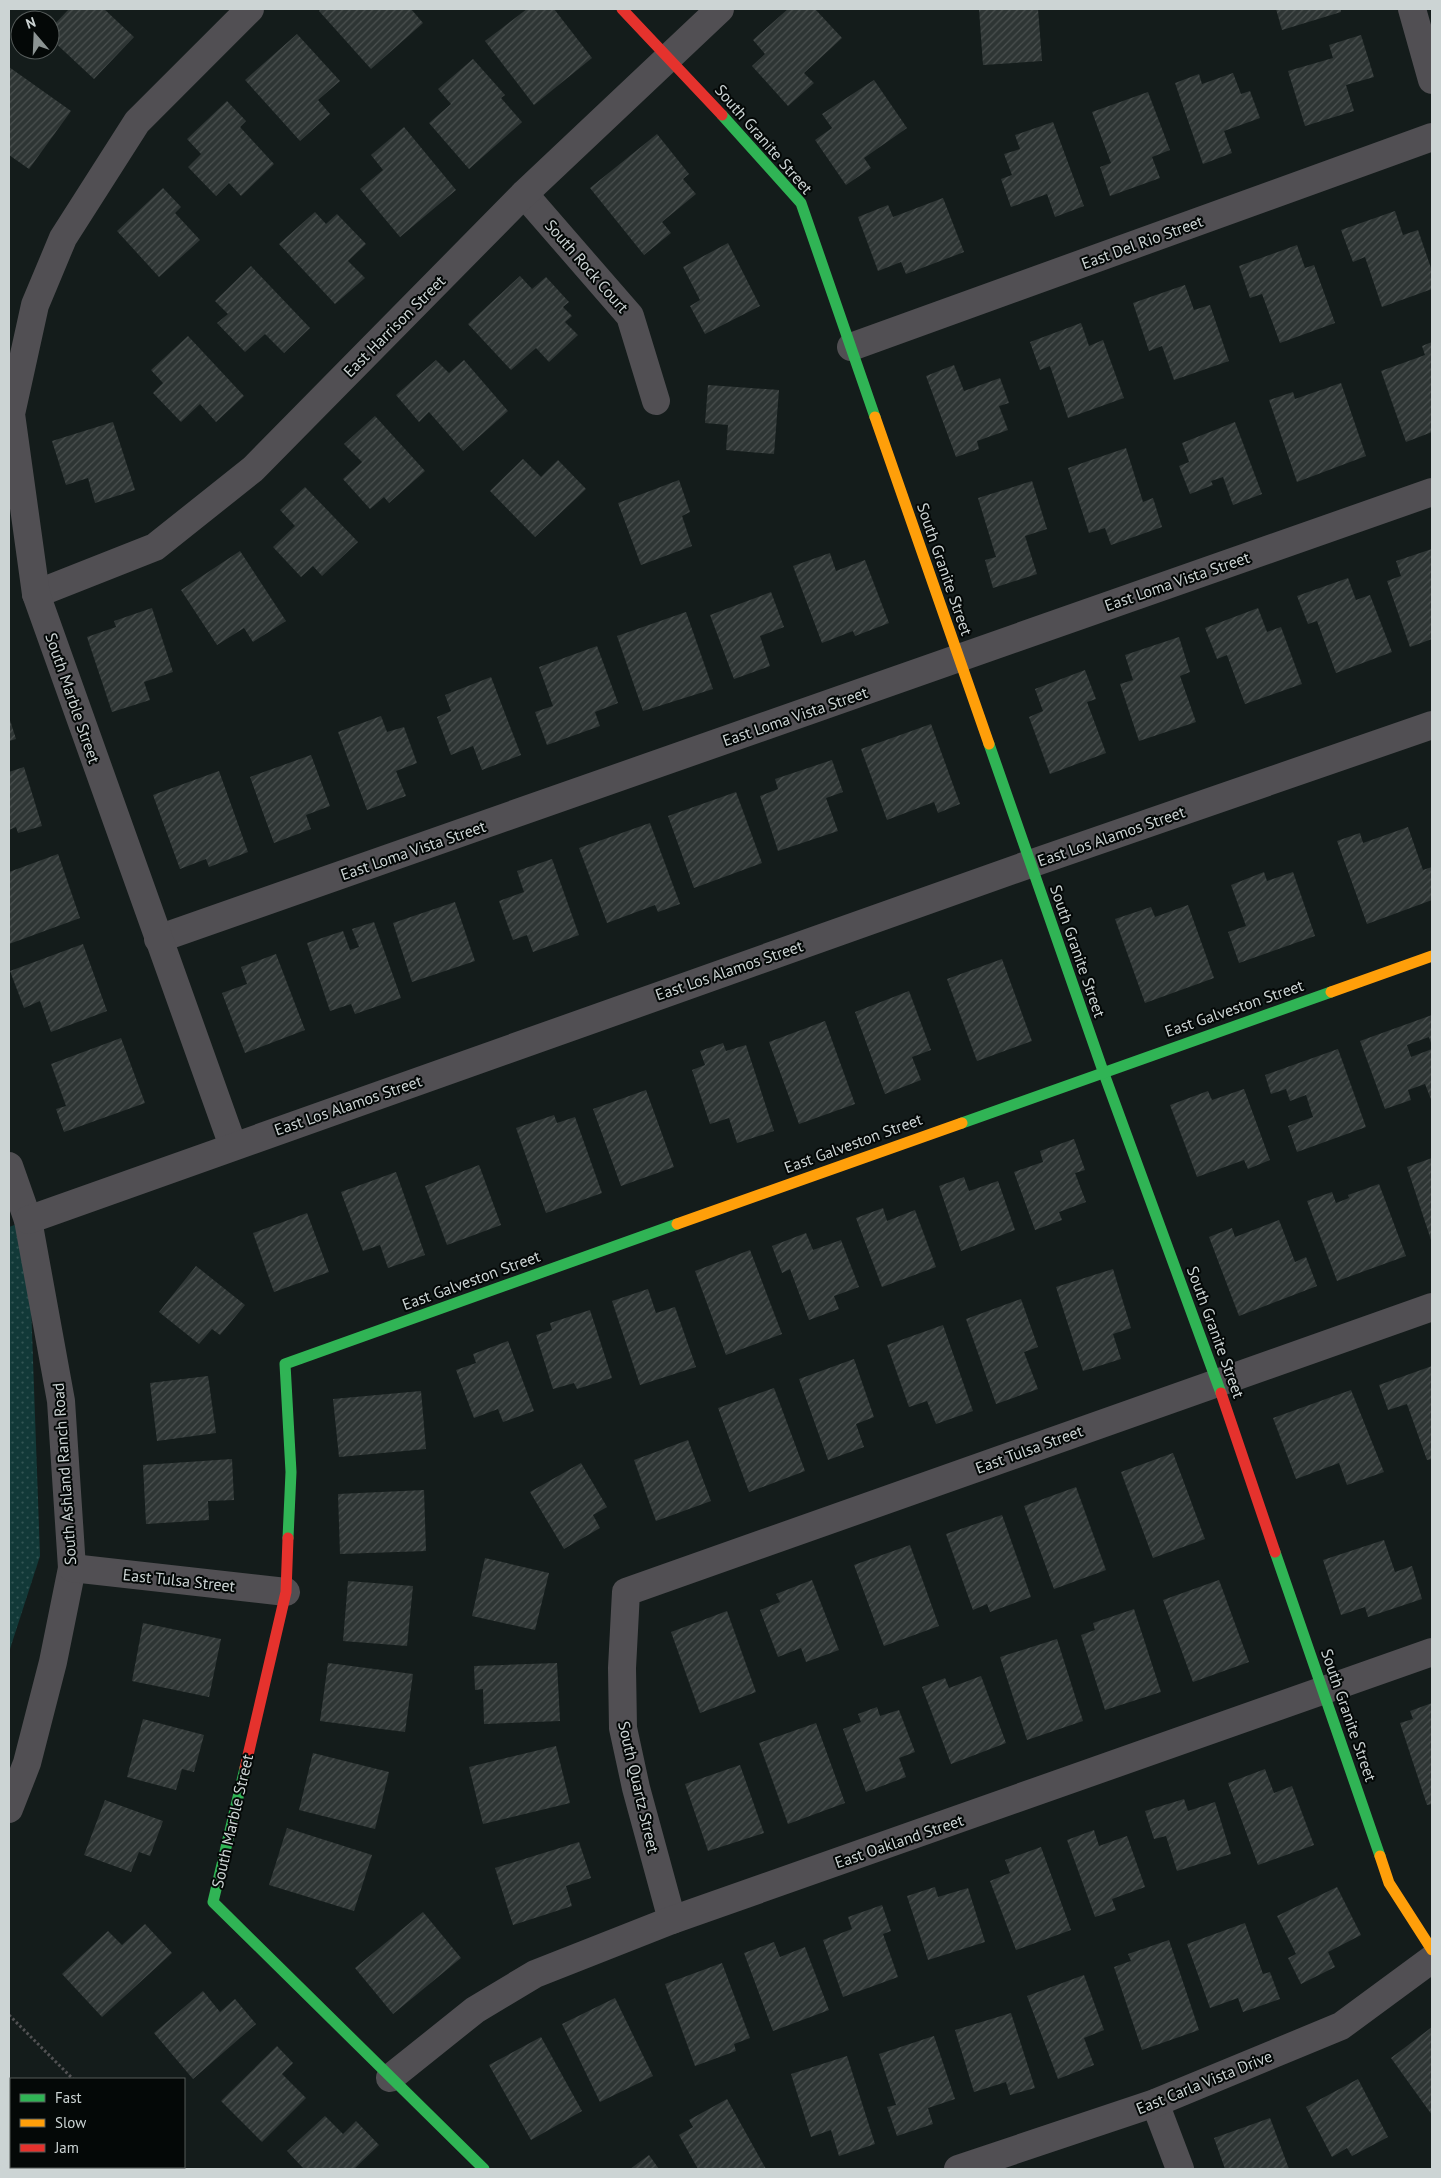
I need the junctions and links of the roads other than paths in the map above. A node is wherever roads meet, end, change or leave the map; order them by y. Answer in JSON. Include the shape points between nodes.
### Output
{"nodes":[{"id":1,"x":250,"y":9,"type":"edge"},
{"id":2,"x":622,"y":9,"type":"edge"},
{"id":3,"x":720,"y":9,"type":"edge"},
{"id":4,"x":1412,"y":9,"type":"edge"},
{"id":5,"x":669,"y":57,"type":"junction"},
{"id":6,"x":1432,"y":80,"type":"edge"},
{"id":7,"x":1432,"y":137,"type":"edge"},
{"id":8,"x":524,"y":194,"type":"junction"},
{"id":9,"x":851,"y":347,"type":"junction"},
{"id":10,"x":656,"y":401,"type":"dead end"},
{"id":11,"x":1432,"y":492,"type":"edge"},
{"id":12,"x":36,"y":594,"type":"junction"},
{"id":13,"x":958,"y":658,"type":"junction"},
{"id":14,"x":1432,"y":726,"type":"edge"},
{"id":15,"x":1030,"y":864,"type":"junction"},
{"id":16,"x":158,"y":939,"type":"junction"},
{"id":17,"x":1432,"y":956,"type":"edge"},
{"id":18,"x":1103,"y":1071,"type":"junction"},
{"id":19,"x":233,"y":1146,"type":"junction"},
{"id":20,"x":9,"y":1166,"type":"edge"},
{"id":21,"x":28,"y":1220,"type":"junction"},
{"id":22,"x":1432,"y":1307,"type":"edge"},
{"id":23,"x":285,"y":1364,"type":"joint"},
{"id":24,"x":1217,"y":1382,"type":"junction"},
{"id":25,"x":72,"y":1568,"type":"junction"},
{"id":26,"x":286,"y":1592,"type":"junction"},
{"id":27,"x":626,"y":1592,"type":"joint"},
{"id":28,"x":1432,"y":1652,"type":"edge"},
{"id":29,"x":1323,"y":1691,"type":"junction"},
{"id":30,"x":9,"y":1809,"type":"edge"},
{"id":31,"x":672,"y":1920,"type":"junction"},
{"id":32,"x":1432,"y":1950,"type":"edge"},
{"id":33,"x":1432,"y":1959,"type":"edge"},
{"id":34,"x":390,"y":2078,"type":"junction"},
{"id":35,"x":1155,"y":2103,"type":"junction"},
{"id":36,"x":484,"y":2169,"type":"edge"},
{"id":37,"x":958,"y":2169,"type":"edge"},
{"id":38,"x":1180,"y":2169,"type":"edge"}],
"edges":[{"from":1,"to":12,"type":"street","name":"South Marble Street","via":[[137,122],[62,238],[35,305],[11,414]]},
{"from":2,"to":5,"type":"street","name":"South Granite Street"},
{"from":3,"to":5,"type":"street","name":"East Harrison Street"},
{"from":4,"to":6,"type":"street"},
{"from":5,"to":8,"type":"street","name":"East Harrison Street"},
{"from":5,"to":9,"type":"street","name":"South Granite Street","via":[[801,203]]},
{"from":7,"to":9,"type":"street","name":"East Del Rio Street"},
{"from":8,"to":10,"type":"street","name":"South Rock Court","via":[[630,316]]},
{"from":8,"to":12,"type":"street","name":"East Harrison Street","via":[[253,469],[155,547]]},
{"from":9,"to":13,"type":"street","name":"South Granite Street"},
{"from":11,"to":13,"type":"street","name":"East Loma Vista Street"},
{"from":12,"to":16,"type":"street","name":"South Marble Street"},
{"from":13,"to":15,"type":"street","name":"South Granite Street"},
{"from":13,"to":16,"type":"street","name":"East Loma Vista Street"},
{"from":14,"to":15,"type":"street","name":"East Los Alamos Street"},
{"from":15,"to":18,"type":"street","name":"South Granite Street"},
{"from":15,"to":19,"type":"street","name":"East Los Alamos Street"},
{"from":16,"to":19,"type":"street","name":"South Marble Street"},
{"from":17,"to":18,"type":"street","name":"East Galveston Street"},
{"from":18,"to":23,"type":"street","name":"East Galveston Street"},
{"from":18,"to":24,"type":"street","name":"South Granite Street"},
{"from":19,"to":21,"type":"street","name":"East Los Alamos Street"},
{"from":20,"to":21,"type":"street","name":"South Ashland Ranch Road"},
{"from":21,"to":25,"type":"street","name":"South Ashland Ranch Road","via":[[61,1401]]},
{"from":22,"to":24,"type":"street","name":"East Tulsa Street"},
{"from":23,"to":26,"type":"street","name":"South Marble Street","via":[[291,1472]]},
{"from":24,"to":27,"type":"street","name":"East Tulsa Street"},
{"from":24,"to":29,"type":"street","name":"South Granite Street"},
{"from":25,"to":26,"type":"street","name":"East Tulsa Street"},
{"from":25,"to":30,"type":"street","name":"South Ashland Ranch Road","via":[[53,1662],[27,1763]]},
{"from":26,"to":34,"type":"street","name":"South Marble Street","via":[[212,1902]]},
{"from":27,"to":31,"type":"street","name":"South Quartz Street","via":[[623,1728]]},
{"from":28,"to":29,"type":"street","name":"East Oakland Street"},
{"from":29,"to":31,"type":"street","name":"East Oakland Street"},
{"from":29,"to":32,"type":"street","name":"South Granite Street","via":[[1389,1883]]},
{"from":31,"to":34,"type":"street","name":"East Oakland Street","via":[[535,1974],[475,2010]]},
{"from":33,"to":35,"type":"street","name":"East Carla Vista Drive","via":[[1341,2026]]},
{"from":34,"to":36,"type":"street","name":"South Marble Street"},
{"from":35,"to":37,"type":"street","name":"East Carla Vista Drive"},
{"from":35,"to":38,"type":"street"}]}
